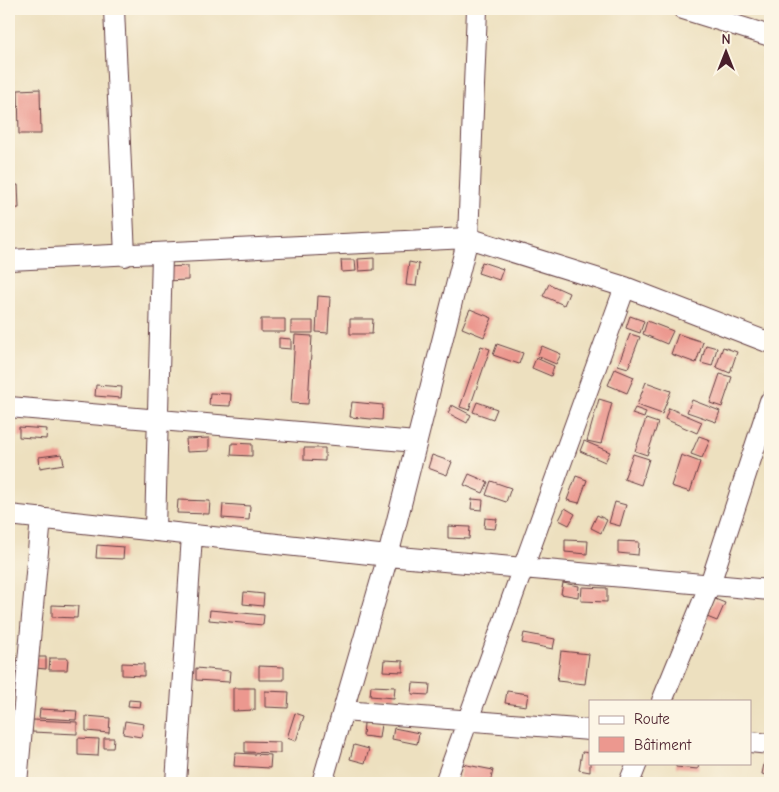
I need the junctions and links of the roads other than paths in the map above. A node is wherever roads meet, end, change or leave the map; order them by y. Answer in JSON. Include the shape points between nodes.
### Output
{"nodes":[{"id":1,"x":114,"y":9,"type":"edge"},
{"id":2,"x":477,"y":9,"type":"edge"},
{"id":3,"x":683,"y":9,"type":"edge"},
{"id":4,"x":770,"y":36,"type":"edge"},
{"id":5,"x":468,"y":238,"type":"junction"},
{"id":6,"x":162,"y":254,"type":"junction"},
{"id":7,"x":125,"y":256,"type":"junction"},
{"id":8,"x":9,"y":260,"type":"edge"},
{"id":9,"x":625,"y":287,"type":"junction"},
{"id":10,"x":770,"y":343,"type":"edge"},
{"id":11,"x":770,"y":401,"type":"edge"},
{"id":12,"x":9,"y":407,"type":"edge"},
{"id":13,"x":158,"y":420,"type":"junction"},
{"id":14,"x":416,"y":442,"type":"junction"},
{"id":15,"x":9,"y":515,"type":"edge"},
{"id":16,"x":42,"y":518,"type":"junction"},
{"id":17,"x":155,"y":531,"type":"junction"},
{"id":18,"x":192,"y":535,"type":"junction"},
{"id":19,"x":388,"y":556,"type":"junction"},
{"id":20,"x":523,"y":568,"type":"junction"},
{"id":21,"x":710,"y":584,"type":"junction"},
{"id":22,"x":770,"y":590,"type":"edge"},
{"id":23,"x":662,"y":700,"type":"edge"},
{"id":24,"x":343,"y":710,"type":"junction"},
{"id":25,"x":468,"y":720,"type":"junction"},
{"id":26,"x":589,"y":730,"type":"edge"},
{"id":27,"x":752,"y":742,"type":"edge"},
{"id":28,"x":770,"y":744,"type":"edge"},
{"id":29,"x":637,"y":764,"type":"edge"},
{"id":30,"x":17,"y":783,"type":"edge"},
{"id":31,"x":176,"y":783,"type":"edge"},
{"id":32,"x":322,"y":783,"type":"edge"},
{"id":33,"x":445,"y":783,"type":"edge"},
{"id":34,"x":629,"y":783,"type":"edge"}],
"edges":[{"from":1,"to":7,"type":"street"},
{"from":2,"to":5,"type":"street"},
{"from":3,"to":4,"type":"street"},
{"from":5,"to":6,"type":"street"},
{"from":5,"to":9,"type":"street"},
{"from":5,"to":14,"type":"street"},
{"from":6,"to":7,"type":"street"},
{"from":6,"to":13,"type":"street"},
{"from":7,"to":8,"type":"street"},
{"from":9,"to":10,"type":"street"},
{"from":9,"to":20,"type":"street"},
{"from":11,"to":21,"type":"street"},
{"from":12,"to":13,"type":"street"},
{"from":13,"to":14,"type":"street"},
{"from":13,"to":17,"type":"street"},
{"from":14,"to":19,"type":"street"},
{"from":15,"to":16,"type":"street"},
{"from":16,"to":17,"type":"street"},
{"from":16,"to":30,"type":"street"},
{"from":17,"to":18,"type":"street"},
{"from":18,"to":19,"type":"street"},
{"from":18,"to":31,"type":"street"},
{"from":19,"to":20,"type":"street"},
{"from":19,"to":24,"type":"street"},
{"from":20,"to":21,"type":"street"},
{"from":20,"to":25,"type":"street"},
{"from":21,"to":22,"type":"street"},
{"from":21,"to":23,"type":"street"},
{"from":24,"to":25,"type":"street"},
{"from":24,"to":32,"type":"street"},
{"from":25,"to":26,"type":"street"},
{"from":25,"to":33,"type":"street"},
{"from":27,"to":28,"type":"street"},
{"from":29,"to":34,"type":"street"}]}
